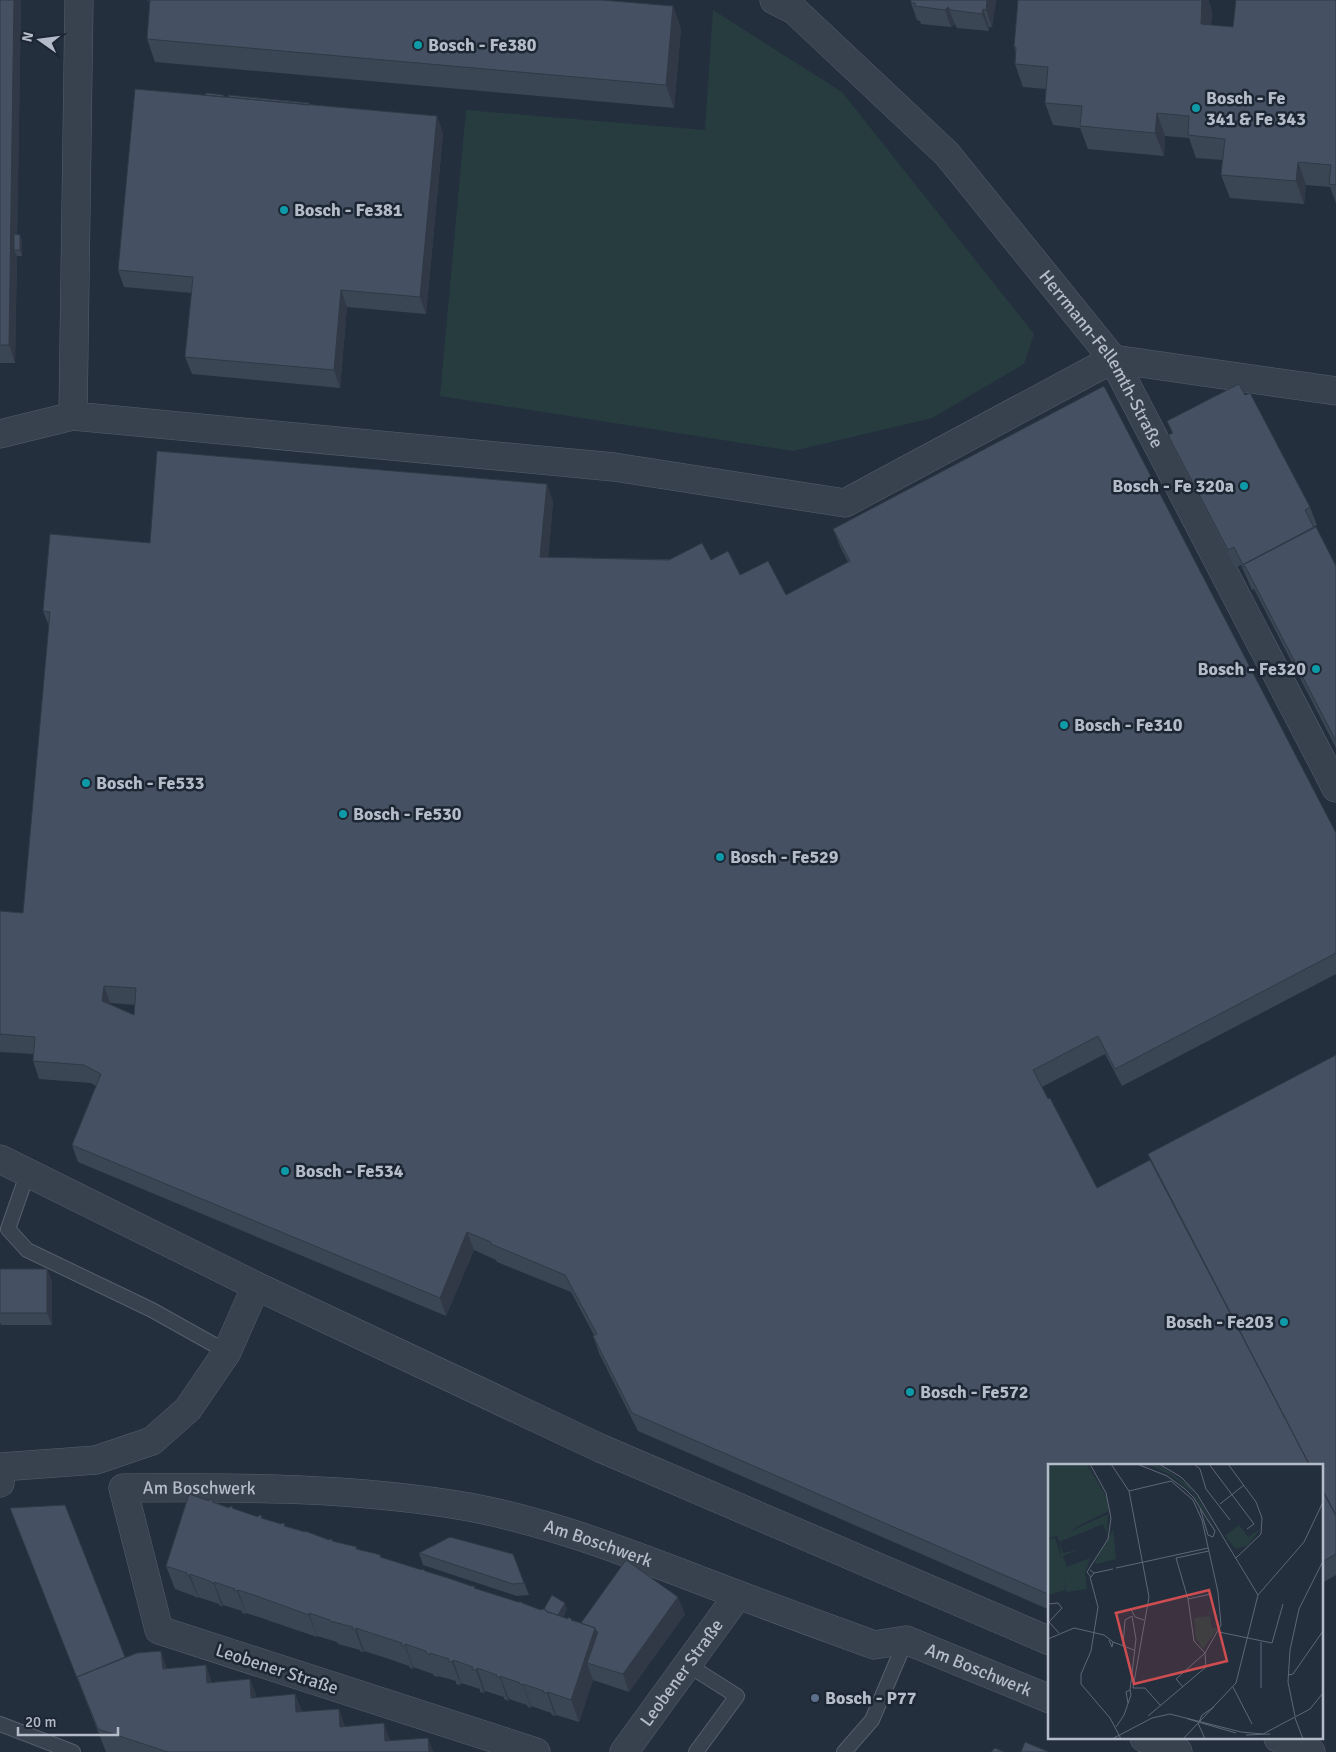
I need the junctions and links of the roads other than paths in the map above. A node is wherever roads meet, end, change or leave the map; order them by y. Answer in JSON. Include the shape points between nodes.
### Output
{"nodes":[{"id":1,"x":79,"y":0,"type":"edge"},
{"id":2,"x":789,"y":3,"type":"edge"},
{"id":3,"x":1113,"y":359,"type":"junction"},
{"id":4,"x":1336,"y":390,"type":"edge"},
{"id":5,"x":73,"y":416,"type":"junction"},
{"id":6,"x":0,"y":434,"type":"edge"},
{"id":7,"x":1336,"y":788,"type":"edge"},
{"id":8,"x":0,"y":1159,"type":"edge"},
{"id":9,"x":28,"y":1172,"type":"junction"},
{"id":10,"x":256,"y":1286,"type":"junction"},
{"id":11,"x":228,"y":1352,"type":"junction"},
{"id":12,"x":0,"y":1483,"type":"edge"},
{"id":13,"x":123,"y":1488,"type":"joint"},
{"id":14,"x":738,"y":1595,"type":"junction"},
{"id":15,"x":1048,"y":1639,"type":"edge"},
{"id":16,"x":906,"y":1640,"type":"junction"},
{"id":17,"x":688,"y":1665,"type":"junction"},
{"id":18,"x":1048,"y":1698,"type":"edge"},
{"id":19,"x":0,"y":1724,"type":"edge"},
{"id":20,"x":1149,"y":1740,"type":"edge"},
{"id":21,"x":1283,"y":1740,"type":"edge"},
{"id":22,"x":73,"y":1752,"type":"edge"},
{"id":23,"x":536,"y":1752,"type":"edge"},
{"id":24,"x":624,"y":1752,"type":"edge"},
{"id":25,"x":696,"y":1752,"type":"edge"},
{"id":26,"x":844,"y":1752,"type":"edge"},
{"id":27,"x":1178,"y":1752,"type":"edge"},
{"id":28,"x":1311,"y":1752,"type":"edge"}],
"edges":[{"from":1,"to":5,"type":"street"},
{"from":2,"to":3,"type":"street","name":"Herrmann-Fellemth-Straße","via":[[947,154]]},
{"from":3,"to":4,"type":"street"},
{"from":3,"to":5,"type":"street","via":[[845,503],[614,467]]},
{"from":3,"to":7,"type":"street","name":"Herrmann-Fellemth-Straße"},
{"from":5,"to":6,"type":"street"},
{"from":8,"to":9,"type":"street"},
{"from":9,"to":10,"type":"street"},
{"from":9,"to":11,"type":"lane","via":[[8,1229],[27,1250],[152,1310]]},
{"from":10,"to":11,"type":"street"},
{"from":10,"to":15,"type":"street","via":[[600,1448]]},
{"from":11,"to":12,"type":"street","via":[[188,1408],[152,1441],[96,1460],[1,1467]]},
{"from":13,"to":14,"type":"street","name":"Am Boschwerk","via":[[243,1487],[356,1492],[469,1507],[541,1524],[616,1548]]},
{"from":13,"to":23,"type":"street","name":"Leobener Straße","via":[[159,1630]]},
{"from":14,"to":16,"type":"street","name":"Am Boschwerk","via":[[874,1645]]},
{"from":14,"to":17,"type":"street","name":"Leobener Straße"},
{"from":16,"to":18,"type":"street","name":"Am Boschwerk"},
{"from":16,"to":26,"type":"lane","via":[[872,1720]]},
{"from":17,"to":24,"type":"street","name":"Leobener Straße"},
{"from":17,"to":25,"type":"lane","via":[[737,1696]]},
{"from":19,"to":22,"type":"lane"},
{"from":20,"to":27,"type":"street"},
{"from":21,"to":28,"type":"street"}]}
